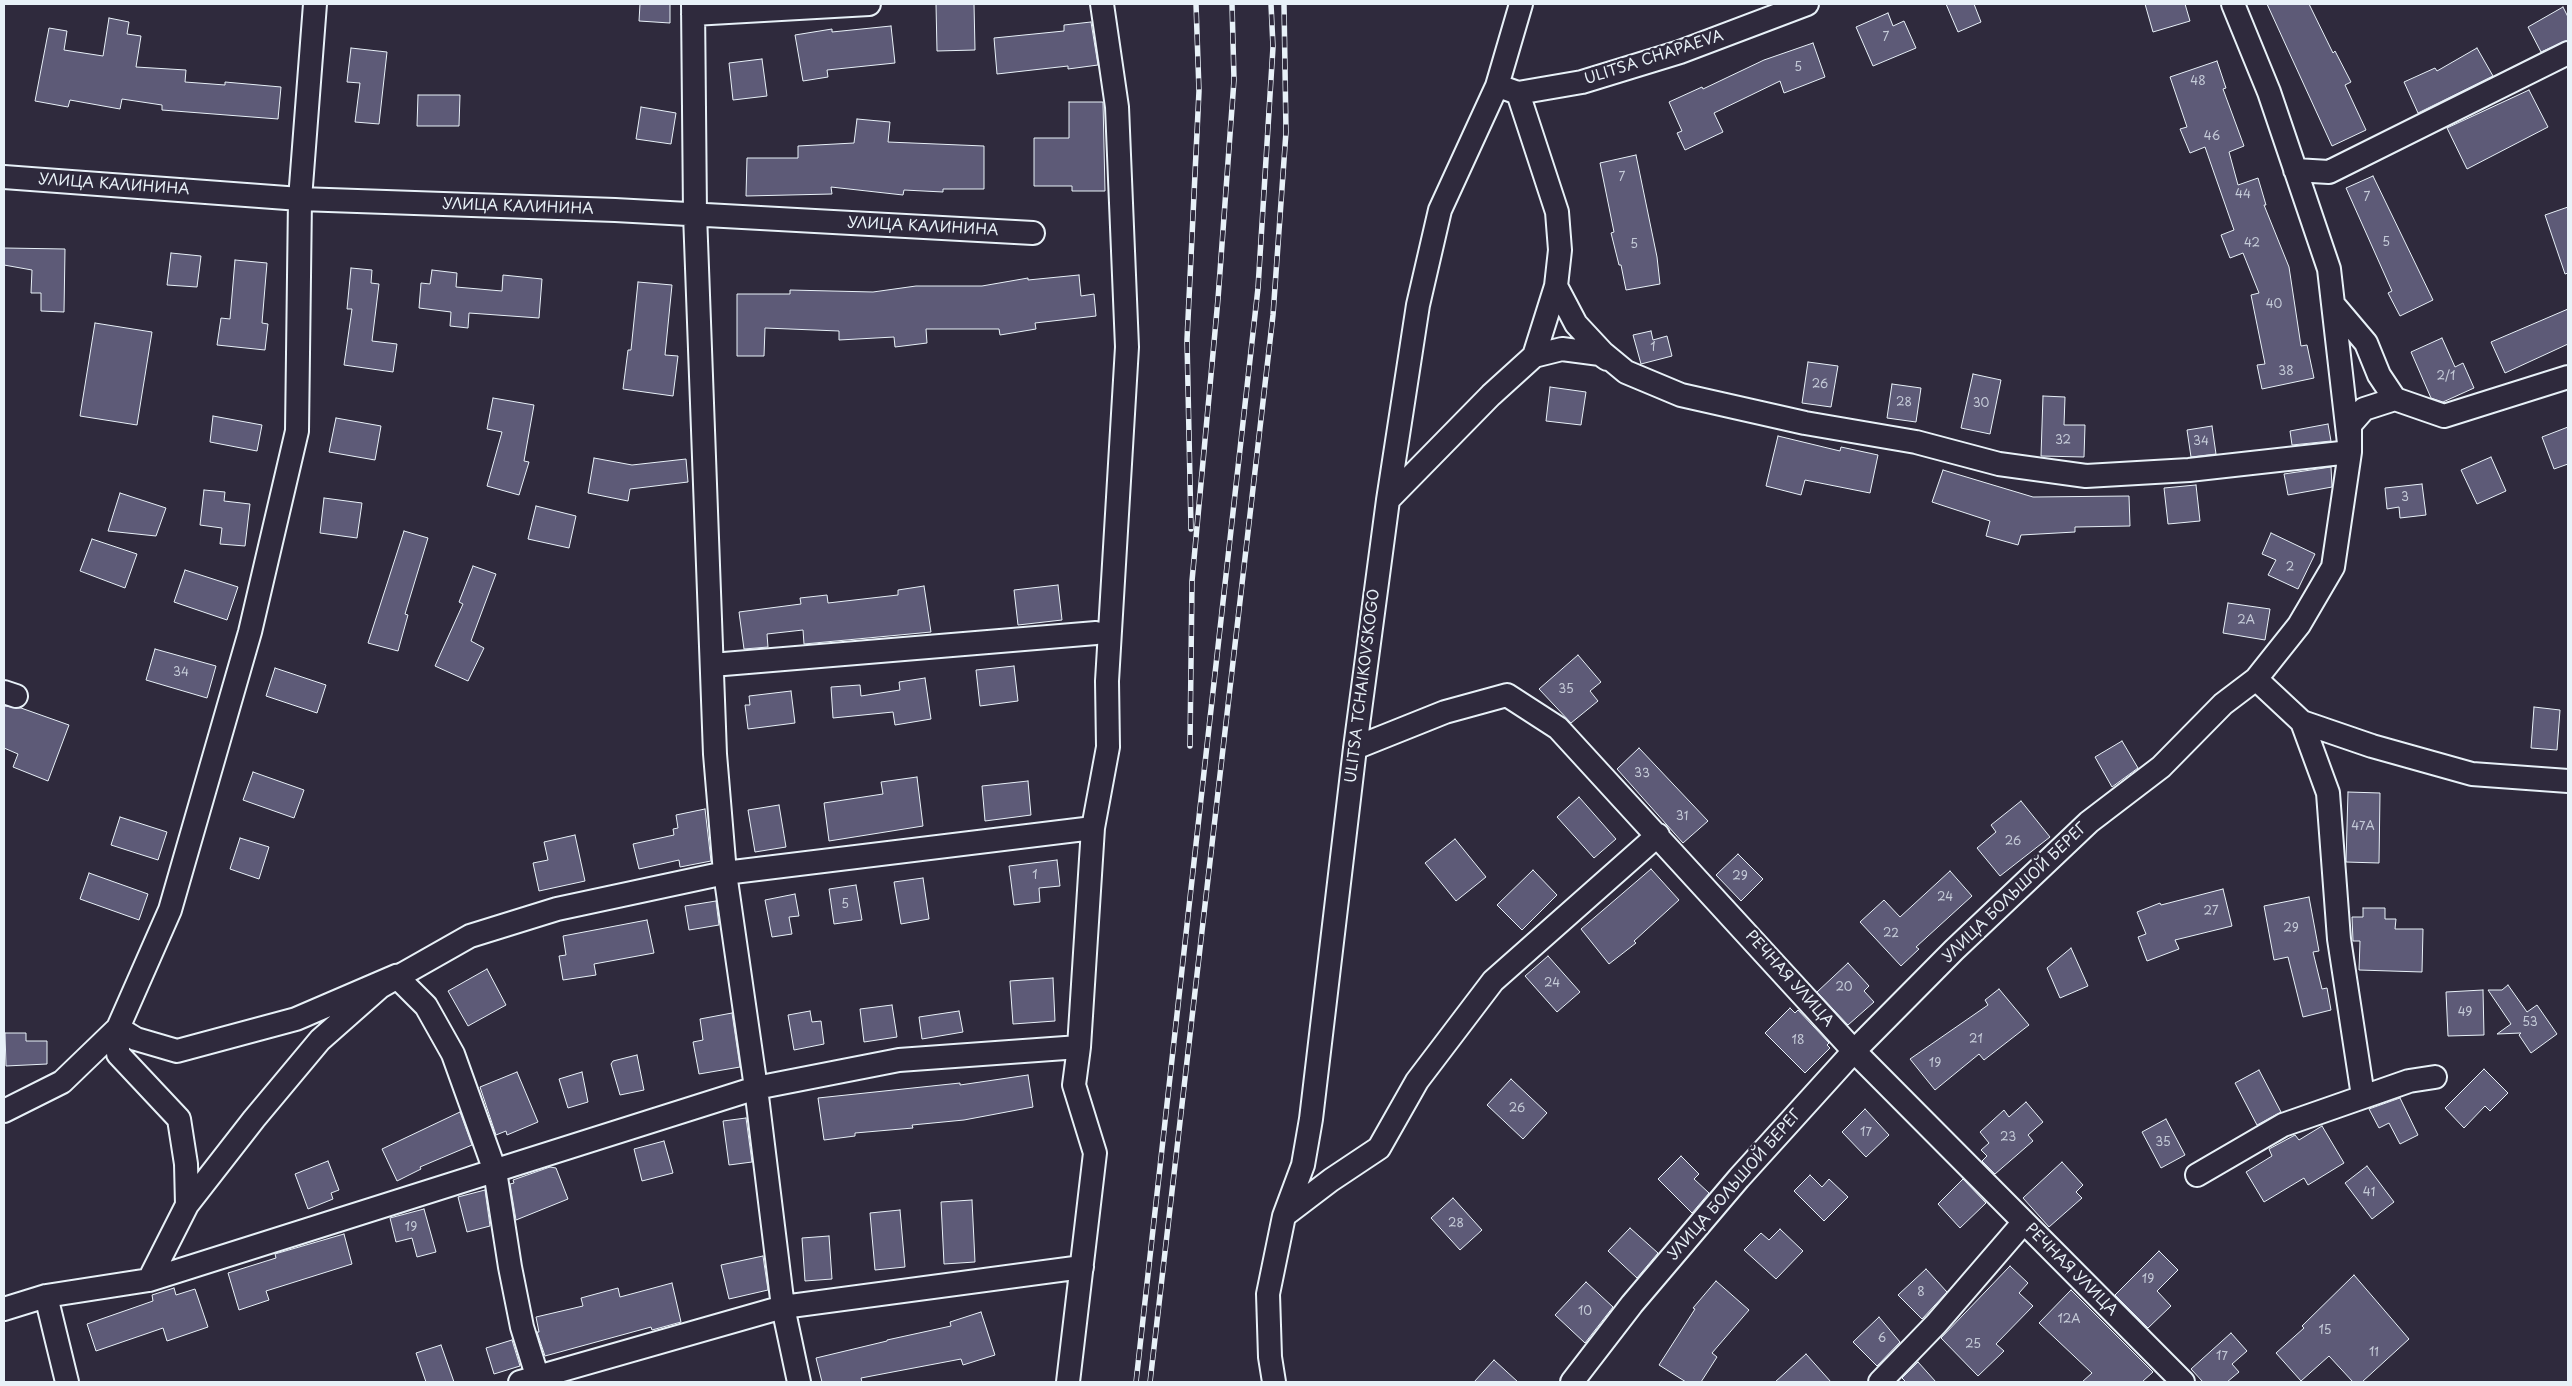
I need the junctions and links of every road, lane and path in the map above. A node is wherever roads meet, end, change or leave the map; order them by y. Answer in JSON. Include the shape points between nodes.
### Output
{"nodes":[{"id":1,"x":314,"y":4,"type":"edge"},
{"id":2,"x":869,"y":4,"type":"edge"},
{"id":3,"x":1102,"y":4,"type":"edge"},
{"id":4,"x":1521,"y":4,"type":"edge"},
{"id":5,"x":1808,"y":4,"type":"edge"},
{"id":6,"x":2233,"y":4,"type":"edge"},
{"id":7,"x":693,"y":9,"type":"edge"},
{"id":8,"x":2568,"y":53,"type":"edge"},
{"id":9,"x":1507,"y":89,"type":"junction"},
{"id":10,"x":2295,"y":170,"type":"junction"},
{"id":11,"x":4,"y":177,"type":"edge"},
{"id":12,"x":300,"y":199,"type":"junction"},
{"id":13,"x":695,"y":214,"type":"junction"},
{"id":14,"x":1033,"y":233,"type":"dead end"},
{"id":15,"x":1556,"y":286,"type":"junction"},
{"id":16,"x":2333,"y":304,"type":"junction"},
{"id":17,"x":1534,"y":356,"type":"junction"},
{"id":18,"x":1626,"y":372,"type":"junction"},
{"id":19,"x":2568,"y":377,"type":"edge"},
{"id":20,"x":2395,"y":399,"type":"junction"},
{"id":21,"x":2350,"y":452,"type":"junction"},
{"id":22,"x":1388,"y":500,"type":"junction"},
{"id":23,"x":1096,"y":633,"type":"dead end"},
{"id":24,"x":712,"y":665,"type":"junction"},
{"id":25,"x":2256,"y":679,"type":"junction"},
{"id":26,"x":2302,"y":722,"type":"junction"},
{"id":27,"x":1355,"y":748,"type":"junction"},
{"id":28,"x":2568,"y":781,"type":"edge"},
{"id":29,"x":1093,"y":828,"type":"junction"},
{"id":30,"x":1658,"y":835,"type":"junction"},
{"id":31,"x":725,"y":873,"type":"junction"},
{"id":32,"x":396,"y":976,"type":"junction"},
{"id":33,"x":118,"y":1028,"type":"junction"},
{"id":34,"x":1079,"y":1047,"type":"junction"},
{"id":35,"x":1854,"y":1051,"type":"junction"},
{"id":36,"x":2435,"y":1077,"type":"dead end"},
{"id":37,"x":756,"y":1088,"type":"junction"},
{"id":38,"x":2363,"y":1096,"type":"junction"},
{"id":39,"x":4,"y":1111,"type":"edge"},
{"id":40,"x":495,"y":1171,"type":"junction"},
{"id":41,"x":2197,"y":1174,"type":"dead end"},
{"id":42,"x":187,"y":1205,"type":"junction"},
{"id":43,"x":1284,"y":1216,"type":"junction"},
{"id":44,"x":2024,"y":1222,"type":"junction"},
{"id":45,"x":1082,"y":1267,"type":"junction"},
{"id":46,"x":149,"y":1280,"type":"junction"},
{"id":47,"x":46,"y":1296,"type":"junction"},
{"id":48,"x":783,"y":1307,"type":"junction"},
{"id":49,"x":4,"y":1309,"type":"edge"},
{"id":50,"x":532,"y":1380,"type":"edge"},
{"id":51,"x":67,"y":1382,"type":"edge"},
{"id":52,"x":799,"y":1382,"type":"edge"},
{"id":53,"x":1068,"y":1382,"type":"edge"},
{"id":54,"x":1274,"y":1382,"type":"edge"},
{"id":55,"x":1572,"y":1382,"type":"edge"},
{"id":56,"x":1880,"y":1382,"type":"edge"},
{"id":57,"x":2182,"y":1382,"type":"edge"}],
"edges":[{"from":1,"to":12,"type":"street"},
{"from":2,"to":7,"type":"street"},
{"from":3,"to":29,"type":"street","via":[[1117,107],[1127,347],[1107,681],[1108,746]]},
{"from":4,"to":9,"type":"street","name":"ULITSA TCHAIKOVSKOGO"},
{"from":5,"to":9,"type":"street","name":"ULITSA CHAPAEVA","via":[[1582,82]]},
{"from":6,"to":10,"type":"street","via":[[2269,92]]},
{"from":7,"to":13,"type":"street"},
{"from":8,"to":10,"type":"street","via":[[2330,172]]},
{"from":9,"to":15,"type":"street","via":[[1557,212],[1560,250]]},
{"from":9,"to":22,"type":"street","name":"ULITSA TCHAIKOVSKOGO","via":[[1440,210],[1418,305]]},
{"from":10,"to":16,"type":"street","via":[[2329,269]]},
{"from":11,"to":12,"type":"street","name":"УЛИЦА КАЛИНИНА"},
{"from":12,"to":13,"type":"street","name":"УЛИЦА КАЛИНИНА"},
{"from":12,"to":33,"type":"street","via":[[298,431],[250,632],[170,910]]},
{"from":13,"to":14,"type":"street","name":"УЛИЦА КАЛИНИНА"},
{"from":13,"to":24,"type":"street"},
{"from":15,"to":17,"type":"street"},
{"from":15,"to":18,"type":"street","via":[[1576,324]]},
{"from":16,"to":20,"type":"street","via":[[2366,343]]},
{"from":16,"to":21,"type":"street"},
{"from":17,"to":18,"type":"street","via":[[1562,349],[1600,354]]},
{"from":17,"to":22,"type":"street"},
{"from":18,"to":21,"type":"street","via":[[1681,395],[1805,423],[1916,442],[1999,464],[2086,476],[2189,470]]},
{"from":19,"to":20,"type":"street","via":[[2444,416]]},
{"from":20,"to":21,"type":"street","via":[[2364,409],[2350,425]]},
{"from":21,"to":25,"type":"street","name":"УЛИЦА БОЛЬШОЙ БЕРЕГ","via":[[2334,567],[2299,625]]},
{"from":22,"to":27,"type":"street","name":"ULITSA TCHAIKOVSKOGO"},
{"from":23,"to":24,"type":"street"},
{"from":24,"to":31,"type":"street","via":[[715,754]]},
{"from":25,"to":26,"type":"street"},
{"from":25,"to":35,"type":"street","name":"УЛИЦА БОЛЬШОЙ БЕРЕГ","via":[[2223,704],[2161,767],[2089,822],[1954,950]]},
{"from":26,"to":28,"type":"street","via":[[2472,774]]},
{"from":26,"to":38,"type":"street","via":[[2328,793],[2339,939]]},
{"from":27,"to":30,"type":"street","name":"РЕЧНАЯ УЛИЦА","via":[[1445,712],[1508,695],[1558,728]]},
{"from":27,"to":43,"type":"street","name":"ULITSA TCHAIKOVSKOGO","via":[[1309,1128],[1303,1165]]},
{"from":29,"to":31,"type":"street"},
{"from":29,"to":34,"type":"street"},
{"from":30,"to":35,"type":"street","name":"РЕЧНАЯ УЛИЦА"},
{"from":30,"to":43,"type":"street","via":[[1493,981],[1417,1081],[1379,1148]]},
{"from":31,"to":32,"type":"street","via":[[557,908],[470,936]]},
{"from":31,"to":37,"type":"street"},
{"from":32,"to":33,"type":"street","via":[[296,1018],[177,1051],[136,1039]]},
{"from":32,"to":40,"type":"street","via":[[426,1006],[453,1054]]},
{"from":32,"to":42,"type":"street","via":[[320,1040]]},
{"from":33,"to":39,"type":"street","via":[[62,1082]]},
{"from":33,"to":42,"type":"street","via":[[118,1054],[179,1119],[186,1164]]},
{"from":34,"to":37,"type":"street","via":[[899,1060]]},
{"from":34,"to":45,"type":"street","via":[[1074,1085],[1096,1153]]},
{"from":35,"to":44,"type":"street","name":"РЕЧНАЯ УЛИЦА"},
{"from":35,"to":55,"type":"street","name":"УЛИЦА БОЛЬШОЙ БЕРЕГ","via":[[1720,1200],[1632,1304]]},
{"from":36,"to":38,"type":"street","via":[[2409,1081]]},
{"from":37,"to":40,"type":"street"},
{"from":37,"to":48,"type":"street"},
{"from":38,"to":41,"type":"street","via":[[2283,1125]]},
{"from":40,"to":46,"type":"street"},
{"from":40,"to":50,"type":"street"},
{"from":42,"to":46,"type":"street"},
{"from":43,"to":54,"type":"street","name":"ULITSA TCHAIKOVSKOGO","via":[[1268,1294]]},
{"from":44,"to":56,"type":"street","via":[[1936,1324]]},
{"from":44,"to":57,"type":"street","name":"РЕЧНАЯ УЛИЦА"},
{"from":45,"to":48,"type":"street"},
{"from":45,"to":53,"type":"street"},
{"from":46,"to":47,"type":"street"},
{"from":47,"to":49,"type":"street"},
{"from":47,"to":51,"type":"street"},
{"from":48,"to":50,"type":"street"},
{"from":48,"to":52,"type":"street"}]}
